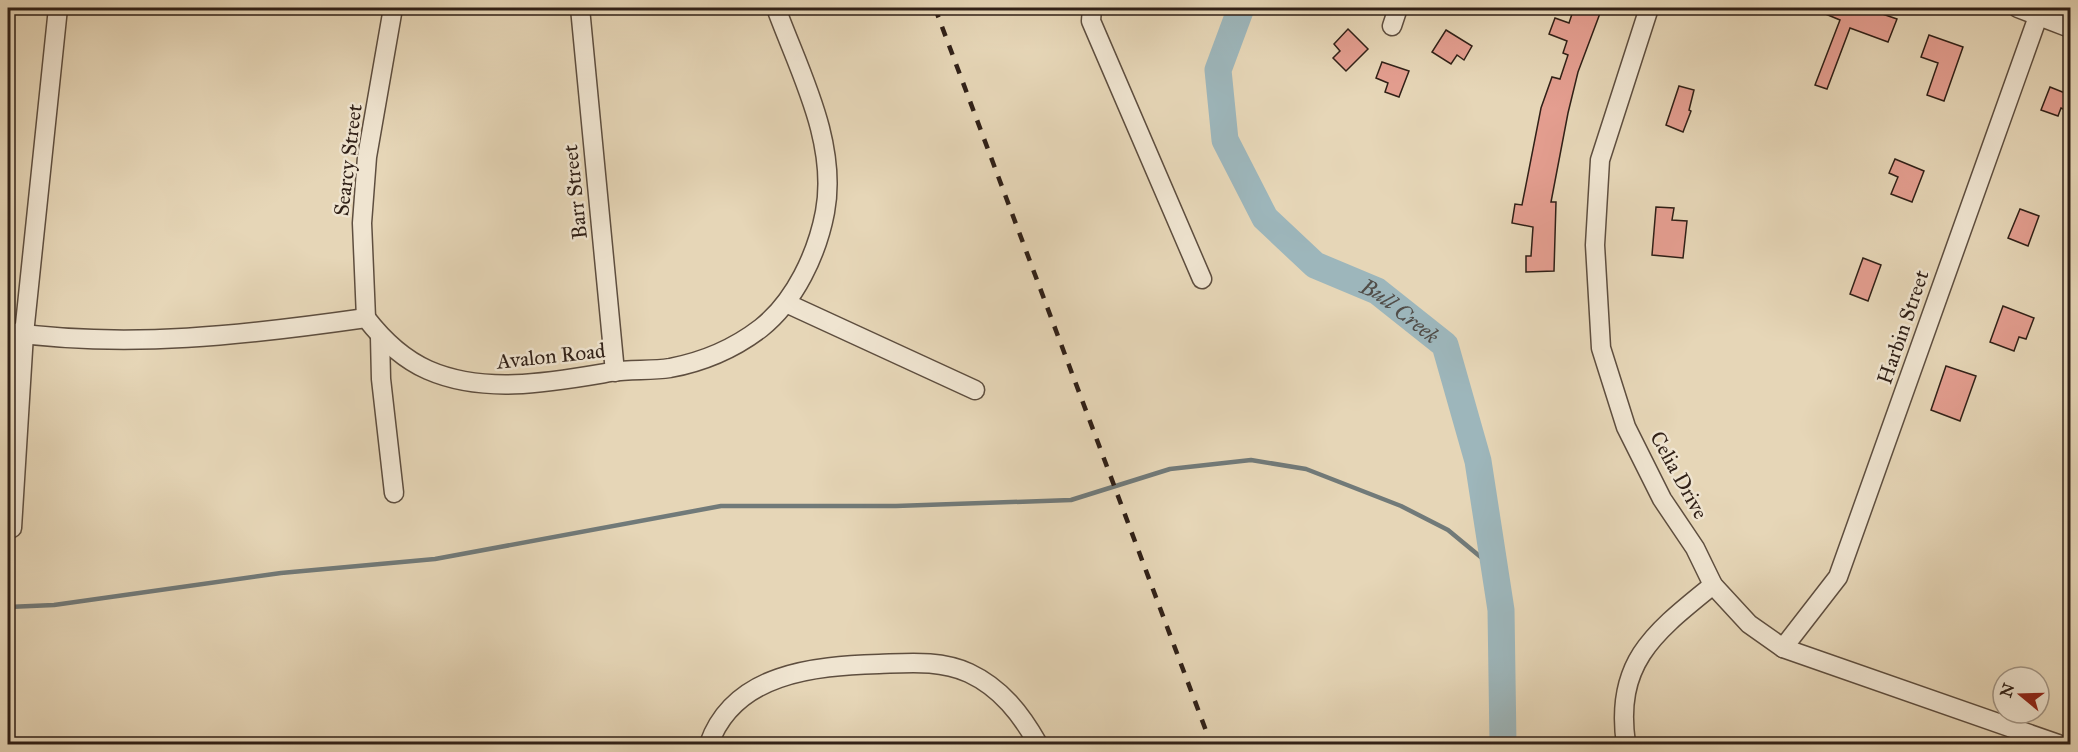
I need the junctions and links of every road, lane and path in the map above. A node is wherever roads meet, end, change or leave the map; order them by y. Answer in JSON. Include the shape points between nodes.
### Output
{"nodes":[{"id":1,"x":58,"y":8,"type":"edge"},
{"id":2,"x":393,"y":8,"type":"edge"},
{"id":3,"x":580,"y":8,"type":"edge"},
{"id":4,"x":776,"y":8,"type":"edge"},
{"id":5,"x":1398,"y":8,"type":"edge"},
{"id":6,"x":1648,"y":8,"type":"edge"},
{"id":7,"x":2018,"y":8,"type":"edge"},
{"id":8,"x":2056,"y":8,"type":"edge"},
{"id":9,"x":2039,"y":11,"type":"edge"},
{"id":10,"x":1091,"y":14,"type":"edge"},
{"id":11,"x":1392,"y":26,"type":"dead end"},
{"id":12,"x":2069,"y":27,"type":"edge"},
{"id":13,"x":1202,"y":279,"type":"dead end"},
{"id":14,"x":786,"y":303,"type":"junction"},
{"id":15,"x":366,"y":318,"type":"junction"},
{"id":16,"x":16,"y":333,"type":"edge"},
{"id":17,"x":380,"y":337,"type":"junction"},
{"id":18,"x":615,"y":372,"type":"junction"},
{"id":19,"x":975,"y":390,"type":"dead end"},
{"id":20,"x":394,"y":493,"type":"dead end"},
{"id":21,"x":12,"y":528,"type":"dead end"},
{"id":22,"x":1713,"y":585,"type":"junction"},
{"id":23,"x":1784,"y":648,"type":"junction"},
{"id":24,"x":709,"y":744,"type":"edge"},
{"id":25,"x":1038,"y":744,"type":"edge"},
{"id":26,"x":1626,"y":744,"type":"edge"},
{"id":27,"x":2058,"y":744,"type":"edge"}],
"edges":[{"from":1,"to":16,"type":"street"},
{"from":2,"to":15,"type":"street","name":"Searcy Street","via":[[367,157],[362,223]]},
{"from":3,"to":18,"type":"street","name":"Barr Street"},
{"from":4,"to":14,"type":"street","name":"Avalon Road","via":[[822,134],[828,181],[820,236]]},
{"from":5,"to":11,"type":"street"},
{"from":6,"to":22,"type":"street","name":"Celia Drive","via":[[1600,160],[1595,245],[1601,348],[1626,427],[1662,499],[1695,548]]},
{"from":7,"to":9,"type":"street"},
{"from":8,"to":12,"type":"street"},
{"from":9,"to":12,"type":"street"},
{"from":9,"to":23,"type":"street","name":"Harbin Street","via":[[1838,577]]},
{"from":10,"to":13,"type":"street"},
{"from":14,"to":18,"type":"street","name":"Avalon Road","via":[[762,327],[716,354],[670,368]]},
{"from":14,"to":19,"type":"street"},
{"from":15,"to":16,"type":"street","via":[[179,339],[126,341]]},
{"from":15,"to":17,"type":"street","name":"Avalon Road"},
{"from":16,"to":21,"type":"street"},
{"from":17,"to":18,"type":"street","name":"Avalon Road","via":[[428,370],[492,385]]},
{"from":17,"to":20,"type":"street"},
{"from":22,"to":23,"type":"street","name":"Celia Drive","via":[[1749,624]]},
{"from":22,"to":26,"type":"street","via":[[1669,621],[1640,653],[1628,681],[1623,721]]},
{"from":23,"to":27,"type":"street","name":"Celia Drive"},
{"from":24,"to":25,"type":"street","via":[[733,704],[766,683],[829,665],[926,662],[970,674],[999,691],[1017,710]]}]}
